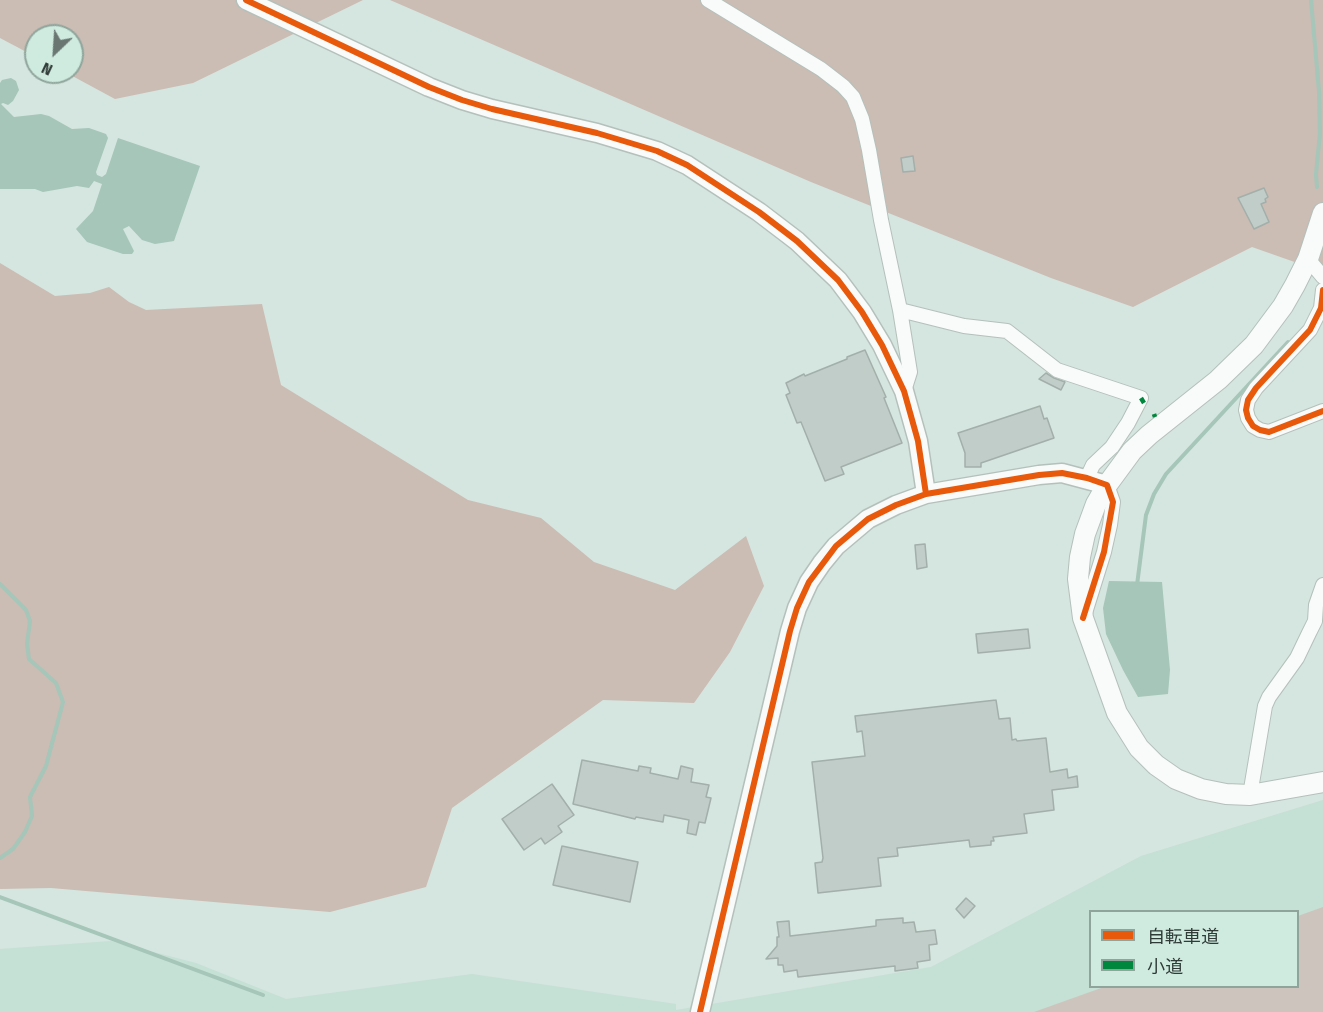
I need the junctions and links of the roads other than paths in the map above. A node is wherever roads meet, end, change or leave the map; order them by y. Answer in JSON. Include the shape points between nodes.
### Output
{"nodes":[{"id":1,"x":246,"y":0,"type":"edge"},
{"id":2,"x":708,"y":0,"type":"edge"},
{"id":3,"x":1323,"y":213,"type":"edge"},
{"id":4,"x":1308,"y":259,"type":"junction"},
{"id":5,"x":1323,"y":277,"type":"edge"},
{"id":6,"x":1323,"y":290,"type":"edge"},
{"id":7,"x":900,"y":310,"type":"junction"},
{"id":8,"x":904,"y":391,"type":"junction"},
{"id":9,"x":1323,"y":411,"type":"edge"},
{"id":10,"x":1087,"y":478,"type":"junction"},
{"id":11,"x":1107,"y":485,"type":"junction"},
{"id":12,"x":926,"y":494,"type":"junction"},
{"id":13,"x":1323,"y":585,"type":"edge"},
{"id":14,"x":1323,"y":782,"type":"edge"},
{"id":15,"x":1250,"y":795,"type":"junction"},
{"id":16,"x":699,"y":1012,"type":"edge"}],
"edges":[{"from":1,"to":8,"type":"street","via":[[462,100],[632,142],[687,165],[778,226],[838,280],[882,345]]},
{"from":2,"to":7,"type":"street","via":[[820,69],[853,97],[867,140]]},
{"from":3,"to":4,"type":"main road"},
{"from":4,"to":5,"type":"street"},
{"from":4,"to":11,"type":"main road","via":[[1283,306],[1254,345],[1132,451]]},
{"from":6,"to":9,"type":"street","via":[[1321,308],[1310,330],[1256,388],[1246,410],[1252,426],[1269,432]]},
{"from":7,"to":8,"type":"street","via":[[910,372]]},
{"from":7,"to":10,"type":"street","via":[[964,326],[1007,331],[1057,370],[1141,398],[1112,447],[1093,465]]},
{"from":8,"to":12,"type":"street","via":[[918,441]]},
{"from":10,"to":11,"type":"street"},
{"from":10,"to":12,"type":"street","via":[[1062,473],[1040,475]]},
{"from":11,"to":15,"type":"main road","via":[[1085,534],[1078,579],[1083,618],[1117,713],[1139,748],[1176,779],[1201,789]]},
{"from":12,"to":16,"type":"street","via":[[868,519],[851,533],[822,563],[797,608]]},
{"from":13,"to":15,"type":"street","via":[[1315,621],[1297,658],[1265,706]]},
{"from":14,"to":15,"type":"main road"}]}
